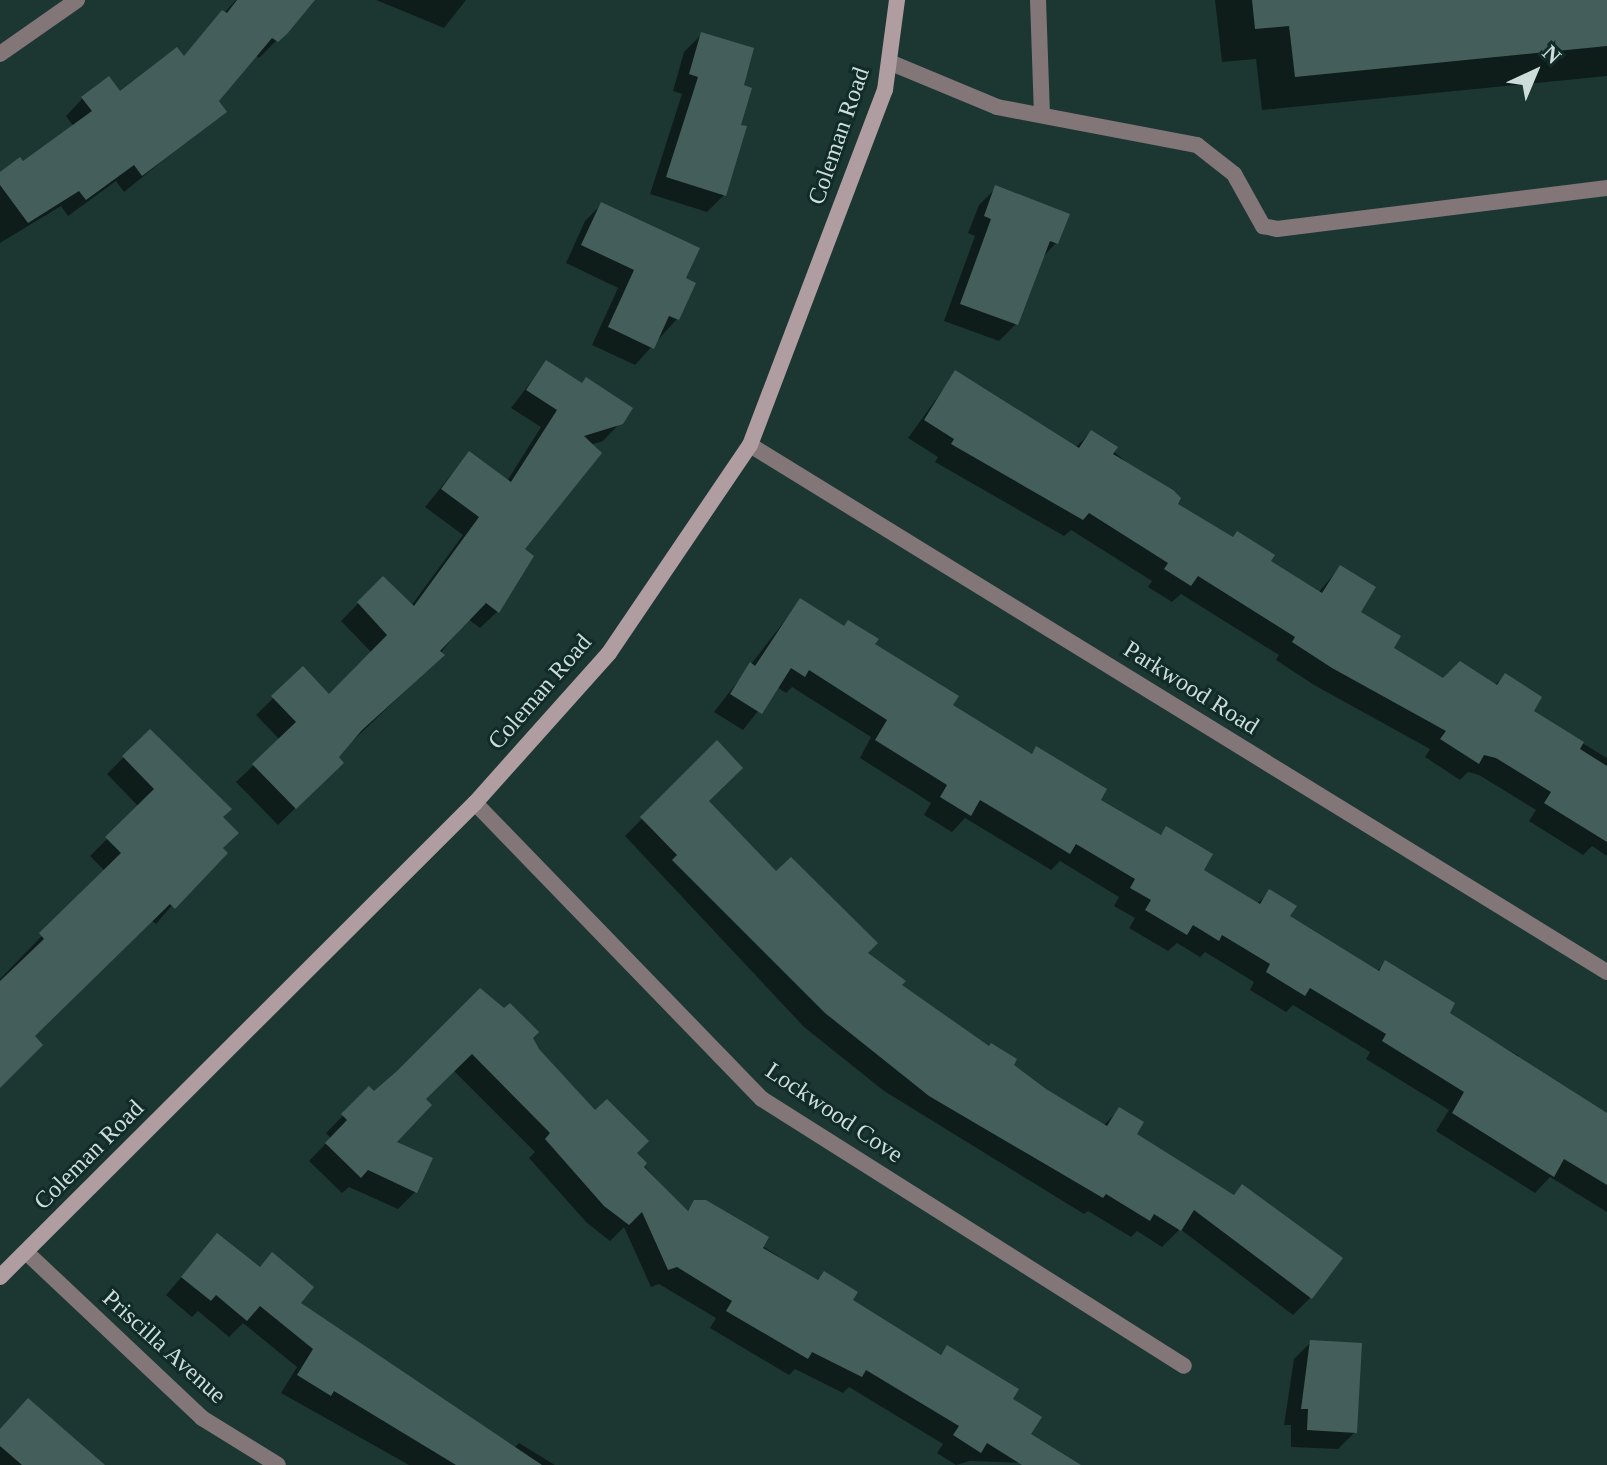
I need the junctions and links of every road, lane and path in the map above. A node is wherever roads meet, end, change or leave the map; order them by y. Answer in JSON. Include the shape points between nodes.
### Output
{"nodes":[{"id":1,"x":77,"y":0,"type":"edge"},
{"id":2,"x":897,"y":0,"type":"edge"},
{"id":3,"x":1038,"y":0,"type":"edge"},
{"id":4,"x":0,"y":54,"type":"edge"},
{"id":5,"x":889,"y":62,"type":"junction"},
{"id":6,"x":1042,"y":115,"type":"junction"},
{"id":7,"x":1607,"y":188,"type":"edge"},
{"id":8,"x":750,"y":445,"type":"junction"},
{"id":9,"x":475,"y":803,"type":"junction"},
{"id":10,"x":1607,"y":972,"type":"edge"},
{"id":11,"x":26,"y":1252,"type":"junction"},
{"id":12,"x":0,"y":1277,"type":"edge"},
{"id":13,"x":1184,"y":1366,"type":"dead end"},
{"id":14,"x":278,"y":1465,"type":"edge"}],
"edges":[{"from":1,"to":4,"type":"street"},
{"from":2,"to":5,"type":"main road","name":"Coleman Road"},
{"from":3,"to":6,"type":"street"},
{"from":5,"to":6,"type":"street","via":[[997,107]]},
{"from":5,"to":8,"type":"main road","name":"Coleman Road","via":[[885,90]]},
{"from":6,"to":7,"type":"street","via":[[1197,145],[1234,174],[1263,226],[1277,229]]},
{"from":8,"to":9,"type":"main road","name":"Coleman Road","via":[[609,653]]},
{"from":8,"to":10,"type":"street","name":"Parkwood Road"},
{"from":9,"to":11,"type":"main road","name":"Coleman Road"},
{"from":9,"to":13,"type":"street","name":"Lockwood Cove","via":[[762,1099]]},
{"from":11,"to":12,"type":"main road","name":"Coleman Road"},
{"from":11,"to":14,"type":"street","name":"Priscilla Avenue","via":[[202,1418]]}]}
